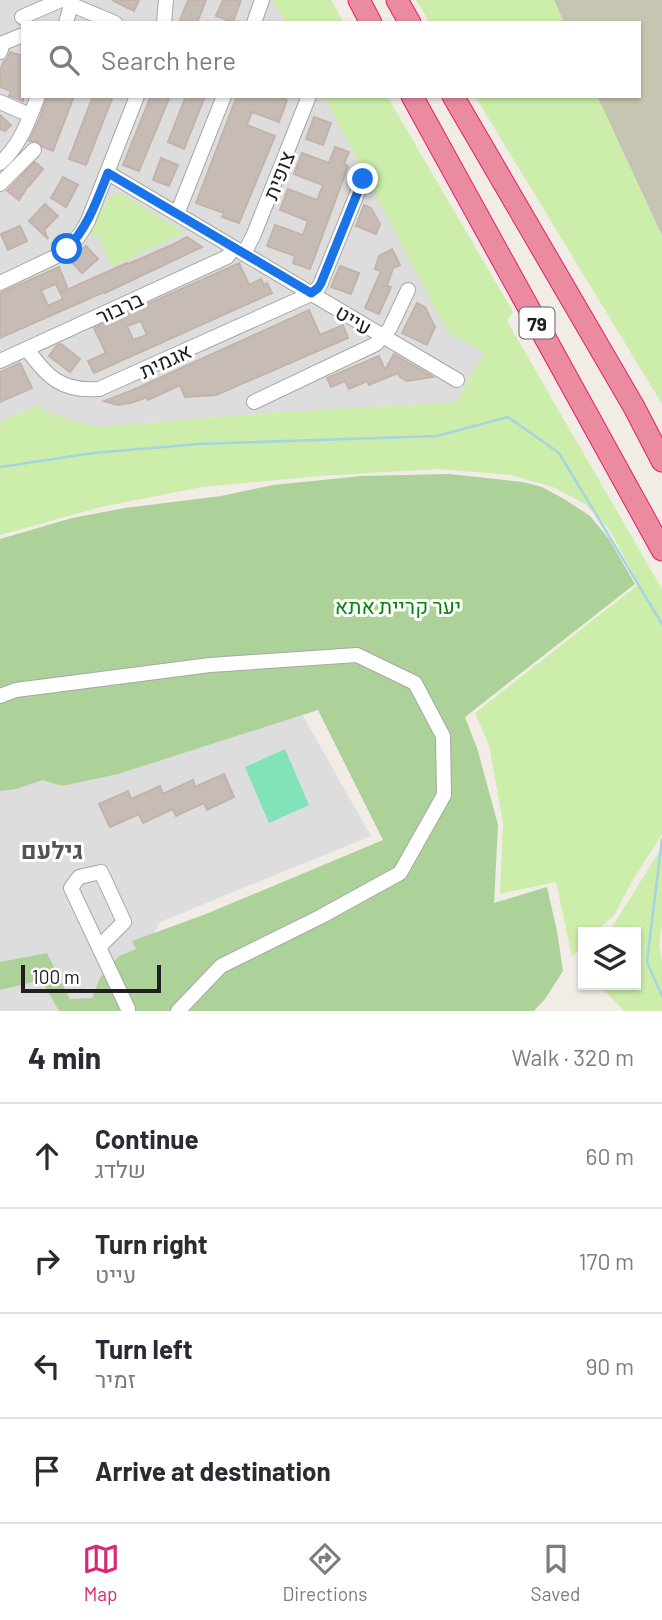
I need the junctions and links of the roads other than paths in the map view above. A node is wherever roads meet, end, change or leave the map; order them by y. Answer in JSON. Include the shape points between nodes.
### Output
{"nodes":[{"id":1,"x":166,"y":0,"type":"edge"},
{"id":2,"x":262,"y":0,"type":"edge"},
{"id":3,"x":359,"y":0,"type":"edge"},
{"id":4,"x":397,"y":0,"type":"edge"},
{"id":5,"x":66,"y":1,"type":"edge"},
{"id":6,"x":22,"y":17,"type":"dead end"},
{"id":7,"x":66,"y":21,"type":"edge"},
{"id":8,"x":111,"y":21,"type":"edge"},
{"id":9,"x":164,"y":21,"type":"edge"},
{"id":10,"x":255,"y":21,"type":"edge"},
{"id":11,"x":370,"y":21,"type":"edge"},
{"id":12,"x":409,"y":21,"type":"edge"},
{"id":13,"x":21,"y":36,"type":"edge"},
{"id":14,"x":0,"y":52,"type":"edge"},
{"id":15,"x":37,"y":98,"type":"edge"},
{"id":16,"x":136,"y":98,"type":"edge"},
{"id":17,"x":223,"y":98,"type":"edge"},
{"id":18,"x":308,"y":98,"type":"edge"},
{"id":19,"x":413,"y":98,"type":"edge"},
{"id":20,"x":454,"y":98,"type":"edge"},
{"id":21,"x":0,"y":102,"type":"edge"},
{"id":22,"x":23,"y":112,"type":"dead end"},
{"id":23,"x":34,"y":150,"type":"dead end"},
{"id":24,"x":0,"y":163,"type":"edge"},
{"id":25,"x":108,"y":173,"type":"junction"},
{"id":26,"x":363,"y":179,"type":"dead end"},
{"id":27,"x":0,"y":184,"type":"edge"},
{"id":28,"x":177,"y":214,"type":"junction"},
{"id":29,"x":239,"y":251,"type":"junction"},
{"id":30,"x":0,"y":283,"type":"edge"},
{"id":31,"x":408,"y":290,"type":"dead end"},
{"id":32,"x":311,"y":293,"type":"junction"},
{"id":33,"x":383,"y":337,"type":"junction"},
{"id":34,"x":27,"y":349,"type":"junction"},
{"id":35,"x":0,"y":361,"type":"edge"},
{"id":36,"x":457,"y":380,"type":"dead end"},
{"id":37,"x":254,"y":402,"type":"dead end"},
{"id":38,"x":634,"y":407,"type":"junction"},
{"id":39,"x":662,"y":442,"type":"edge"},
{"id":40,"x":662,"y":461,"type":"edge"},
{"id":41,"x":662,"y":550,"type":"edge"},
{"id":42,"x":0,"y":696,"type":"edge"},
{"id":43,"x":99,"y":947,"type":"junction"},
{"id":44,"x":130,"y":1008,"type":"edge"},
{"id":45,"x":178,"y":1011,"type":"edge"}],
"edges":[{"from":1,"to":9,"type":"street"},
{"from":2,"to":10,"type":"street"},
{"from":3,"to":11,"type":"highway"},
{"from":4,"to":12,"type":"highway"},
{"from":5,"to":6,"type":"street"},
{"from":5,"to":7,"type":"street"},
{"from":5,"to":8,"type":"street"},
{"from":13,"to":14,"type":"street","via":[[4,43]]},
{"from":15,"to":24,"type":"street","via":[[16,145]]},
{"from":16,"to":25,"type":"street"},
{"from":17,"to":28,"type":"street"},
{"from":18,"to":29,"type":"street","name":"צופית","via":[[254,234]]},
{"from":19,"to":41,"type":"highway","number":"79"},
{"from":20,"to":38,"type":"highway","number":"79"},
{"from":21,"to":22,"type":"street"},
{"from":23,"to":27,"type":"street"},
{"from":25,"to":28,"type":"street","name":"עייט"},
{"from":25,"to":30,"type":"street","via":[[89,221],[67,249]]},
{"from":26,"to":32,"type":"street","via":[[321,283]]},
{"from":28,"to":29,"type":"street","name":"עייט"},
{"from":29,"to":32,"type":"street","name":"עייט"},
{"from":29,"to":34,"type":"street","name":"ברבור"},
{"from":31,"to":33,"type":"street"},
{"from":32,"to":33,"type":"street","name":"עייט"},
{"from":32,"to":34,"type":"street","name":"אגמית","via":[[99,389],[75,389],[54,380]]},
{"from":33,"to":36,"type":"street","name":"עייט"},
{"from":33,"to":37,"type":"street"},
{"from":34,"to":35,"type":"street","name":"ברבור"},
{"from":38,"to":39,"type":"highway"},
{"from":38,"to":40,"type":"highway","number":"79"},
{"from":42,"to":45,"type":"street","via":[[16,690],[210,666],[357,655],[415,683],[443,736],[444,795],[400,873],[222,966]]},
{"from":43,"to":43,"type":"street","via":[[124,922],[101,872],[79,877],[71,888]]},
{"from":43,"to":44,"type":"street"}]}
